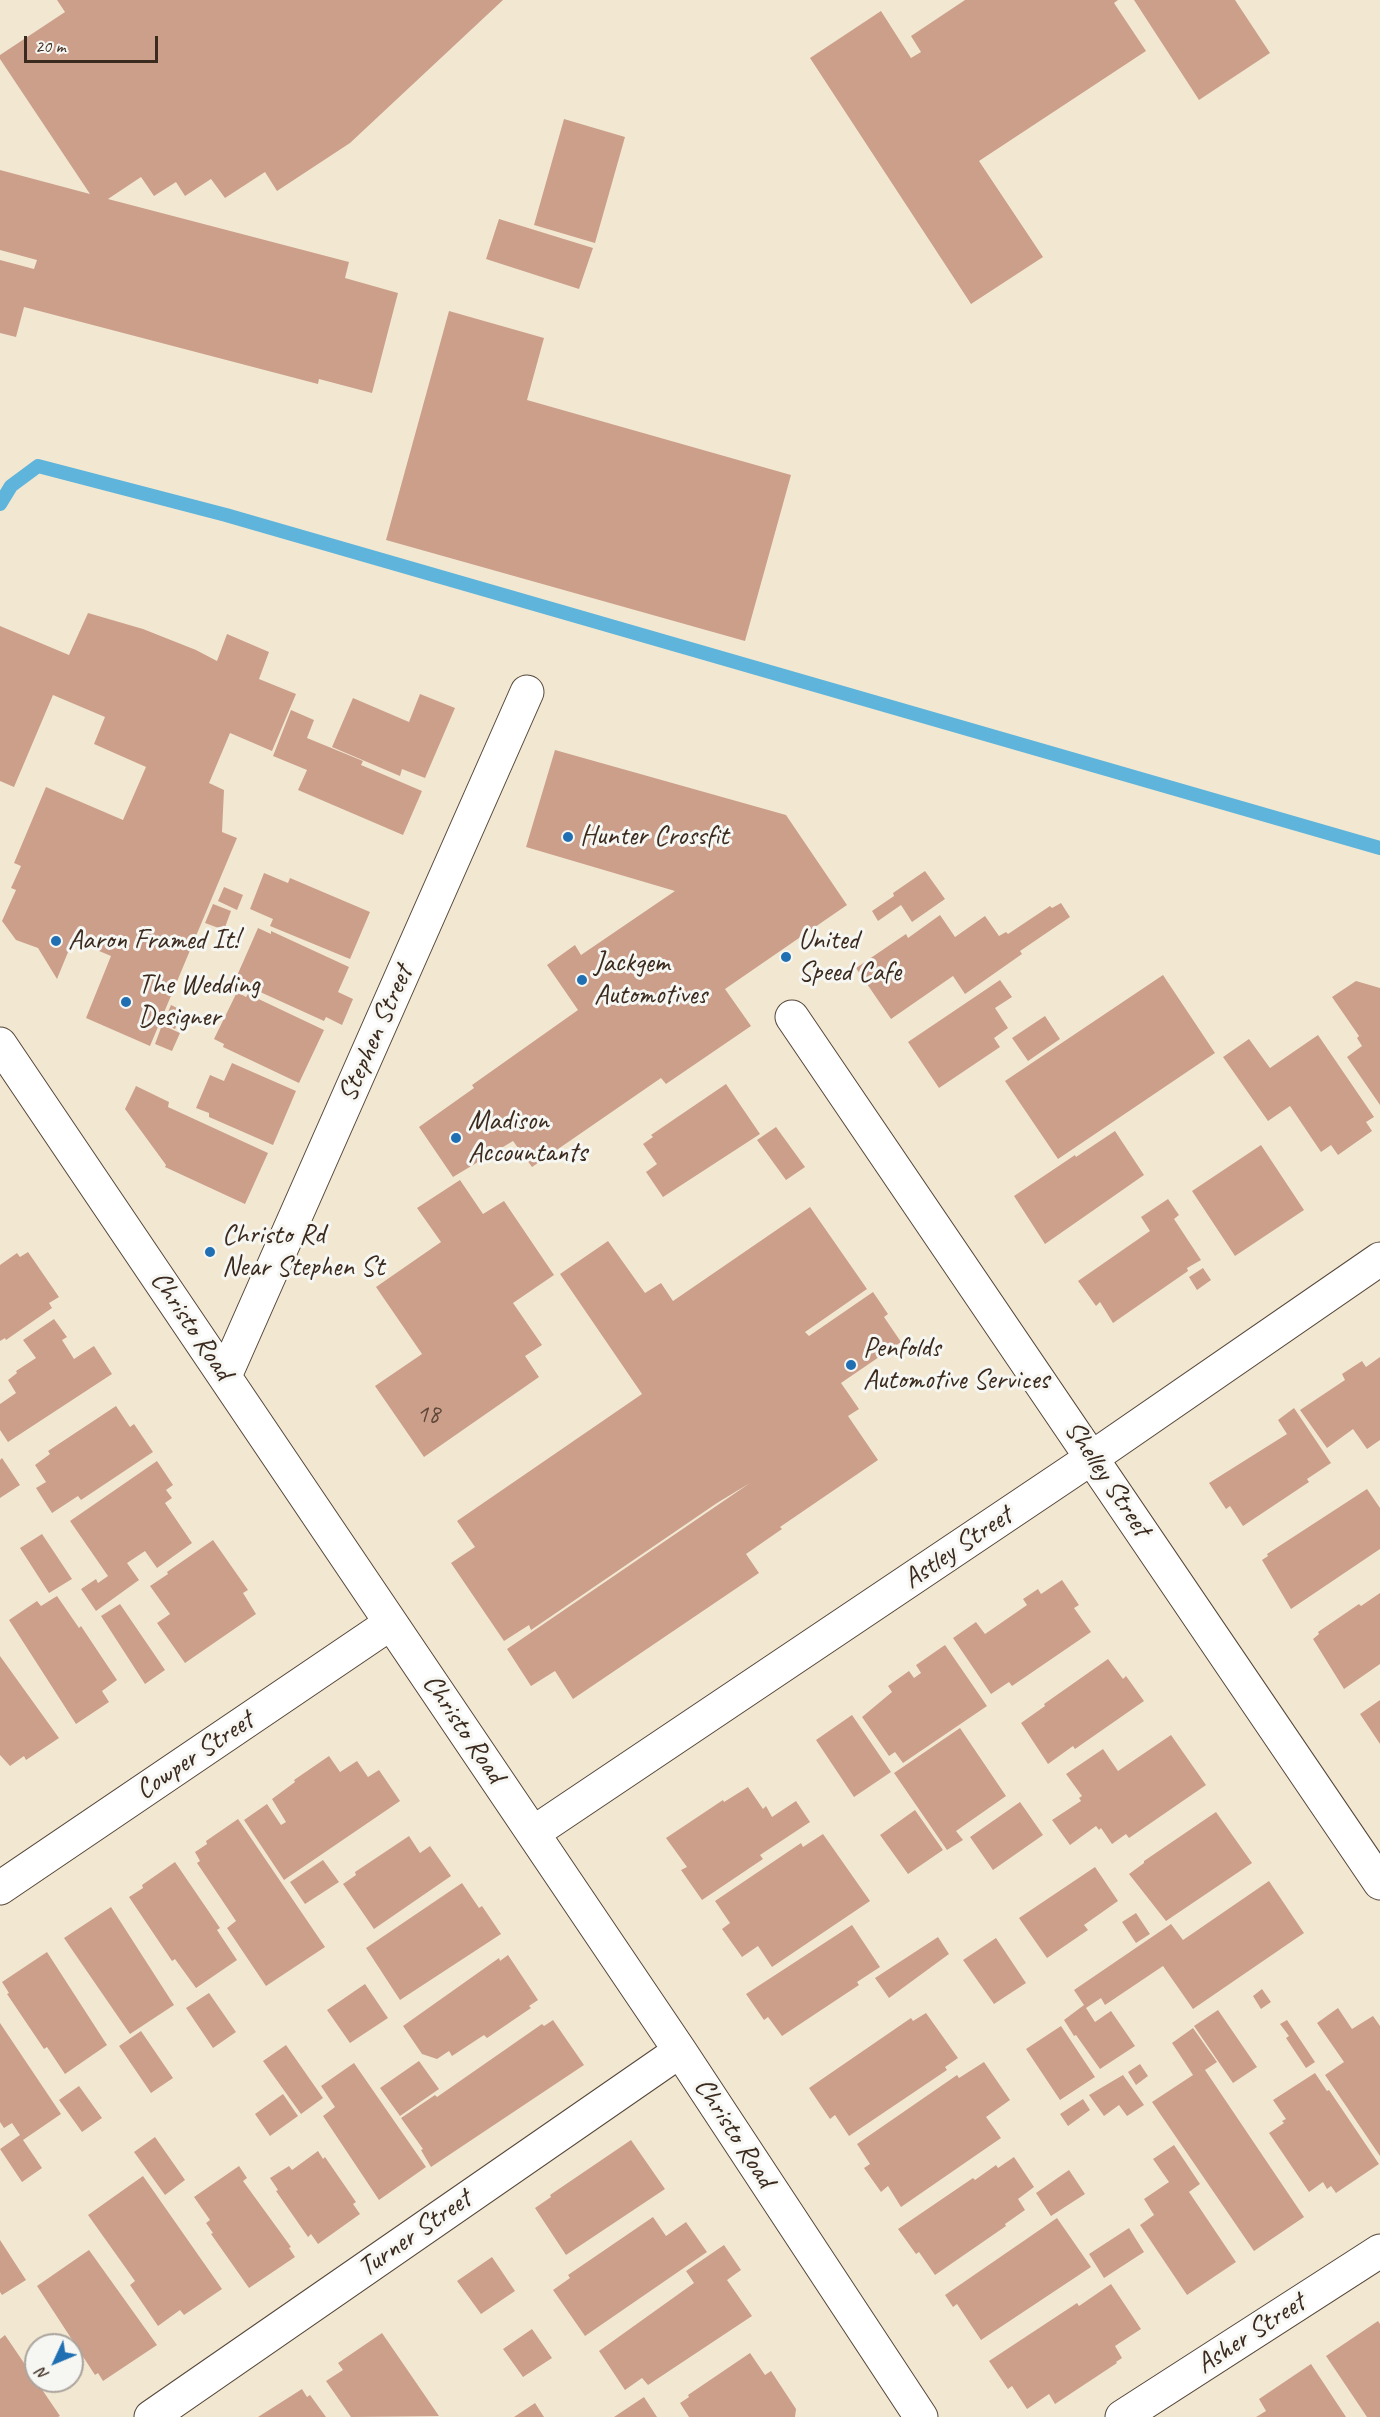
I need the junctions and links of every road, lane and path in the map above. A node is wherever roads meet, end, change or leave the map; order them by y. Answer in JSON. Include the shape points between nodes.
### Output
{"nodes":[{"id":1,"x":527,"y":692,"type":"dead end"},
{"id":2,"x":792,"y":1017,"type":"dead end"},
{"id":3,"x":0,"y":1044,"type":"edge"},
{"id":4,"x":1380,"y":1259,"type":"edge"},
{"id":5,"x":225,"y":1376,"type":"junction"},
{"id":6,"x":1093,"y":1457,"type":"junction"},
{"id":7,"x":391,"y":1623,"type":"junction"},
{"id":8,"x":533,"y":1833,"type":"junction"},
{"id":9,"x":1380,"y":1883,"type":"edge"},
{"id":10,"x":0,"y":1888,"type":"edge"},
{"id":11,"x":680,"y":2051,"type":"junction"},
{"id":12,"x":1380,"y":2251,"type":"edge"},
{"id":13,"x":151,"y":2417,"type":"edge"},
{"id":14,"x":921,"y":2417,"type":"edge"},
{"id":15,"x":1122,"y":2417,"type":"edge"}],
"edges":[{"from":1,"to":5,"type":"street","name":"Stephen Street"},
{"from":2,"to":6,"type":"street","name":"Shelley Street"},
{"from":3,"to":5,"type":"street","name":"Christo Road"},
{"from":4,"to":6,"type":"street","name":"Astley Street"},
{"from":5,"to":7,"type":"street","name":"Christo Road"},
{"from":6,"to":8,"type":"street","name":"Astley Street"},
{"from":6,"to":9,"type":"street","name":"Shelley Street"},
{"from":7,"to":8,"type":"street","name":"Christo Road"},
{"from":7,"to":10,"type":"street","name":"Cowper Street"},
{"from":8,"to":11,"type":"street","name":"Christo Road"},
{"from":11,"to":13,"type":"street","name":"Turner Street"},
{"from":11,"to":14,"type":"street","name":"Christo Road"},
{"from":12,"to":15,"type":"street","name":"Asher Street"}]}
